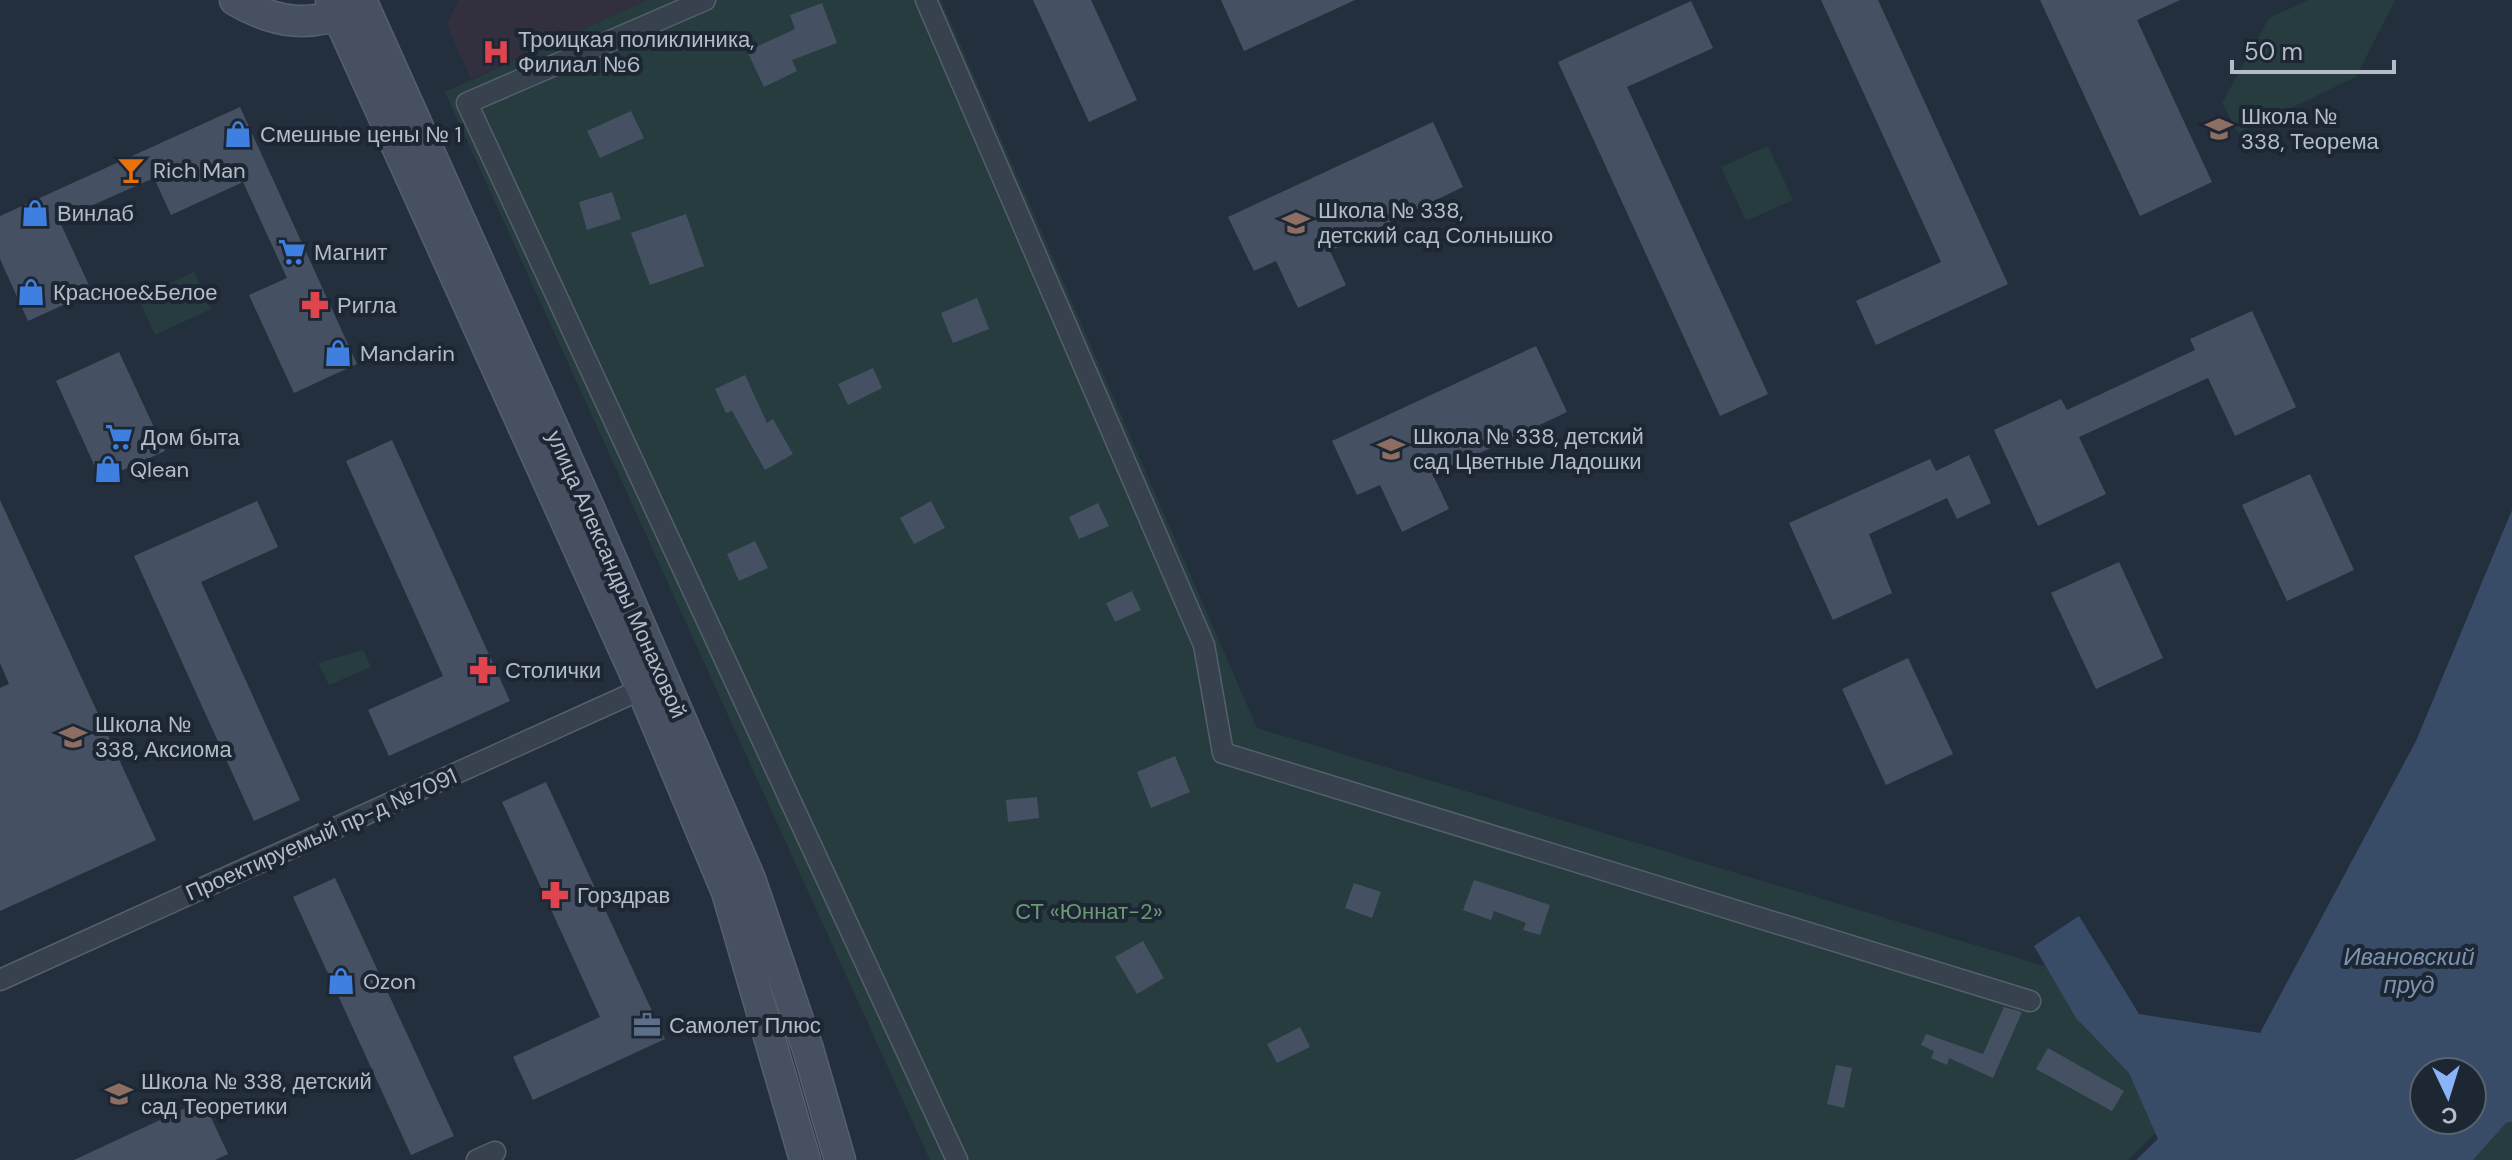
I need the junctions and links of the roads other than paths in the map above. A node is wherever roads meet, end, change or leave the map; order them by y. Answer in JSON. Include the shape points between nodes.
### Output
{"nodes":[{"id":1,"x":235,"y":0,"type":"edge"},
{"id":2,"x":705,"y":0,"type":"edge"},
{"id":3,"x":926,"y":0,"type":"edge"},
{"id":4,"x":352,"y":4,"type":"edge"},
{"id":5,"x":642,"y":689,"type":"junction"},
{"id":6,"x":0,"y":980,"type":"edge"},
{"id":7,"x":2030,"y":1001,"type":"dead end"},
{"id":8,"x":802,"y":1154,"type":"edge"},
{"id":9,"x":840,"y":1160,"type":"edge"},
{"id":10,"x":957,"y":1160,"type":"edge"}],
"edges":[{"from":1,"to":4,"type":"main road","via":[[260,14],[313,23]]},
{"from":2,"to":10,"type":"street","via":[[467,103]]},
{"from":3,"to":7,"type":"street","via":[[1204,645],[1223,753]]},
{"from":4,"to":5,"type":"main road","name":"улица Александры Монаховой"},
{"from":4,"to":9,"type":"main road","name":"улица Александры Монаховой","via":[[589,508],[750,879]]},
{"from":5,"to":6,"type":"street","name":"Проектируемый пр-д №7091"},
{"from":5,"to":8,"type":"main road","name":"улица Александры Монаховой","via":[[727,892]]}]}
